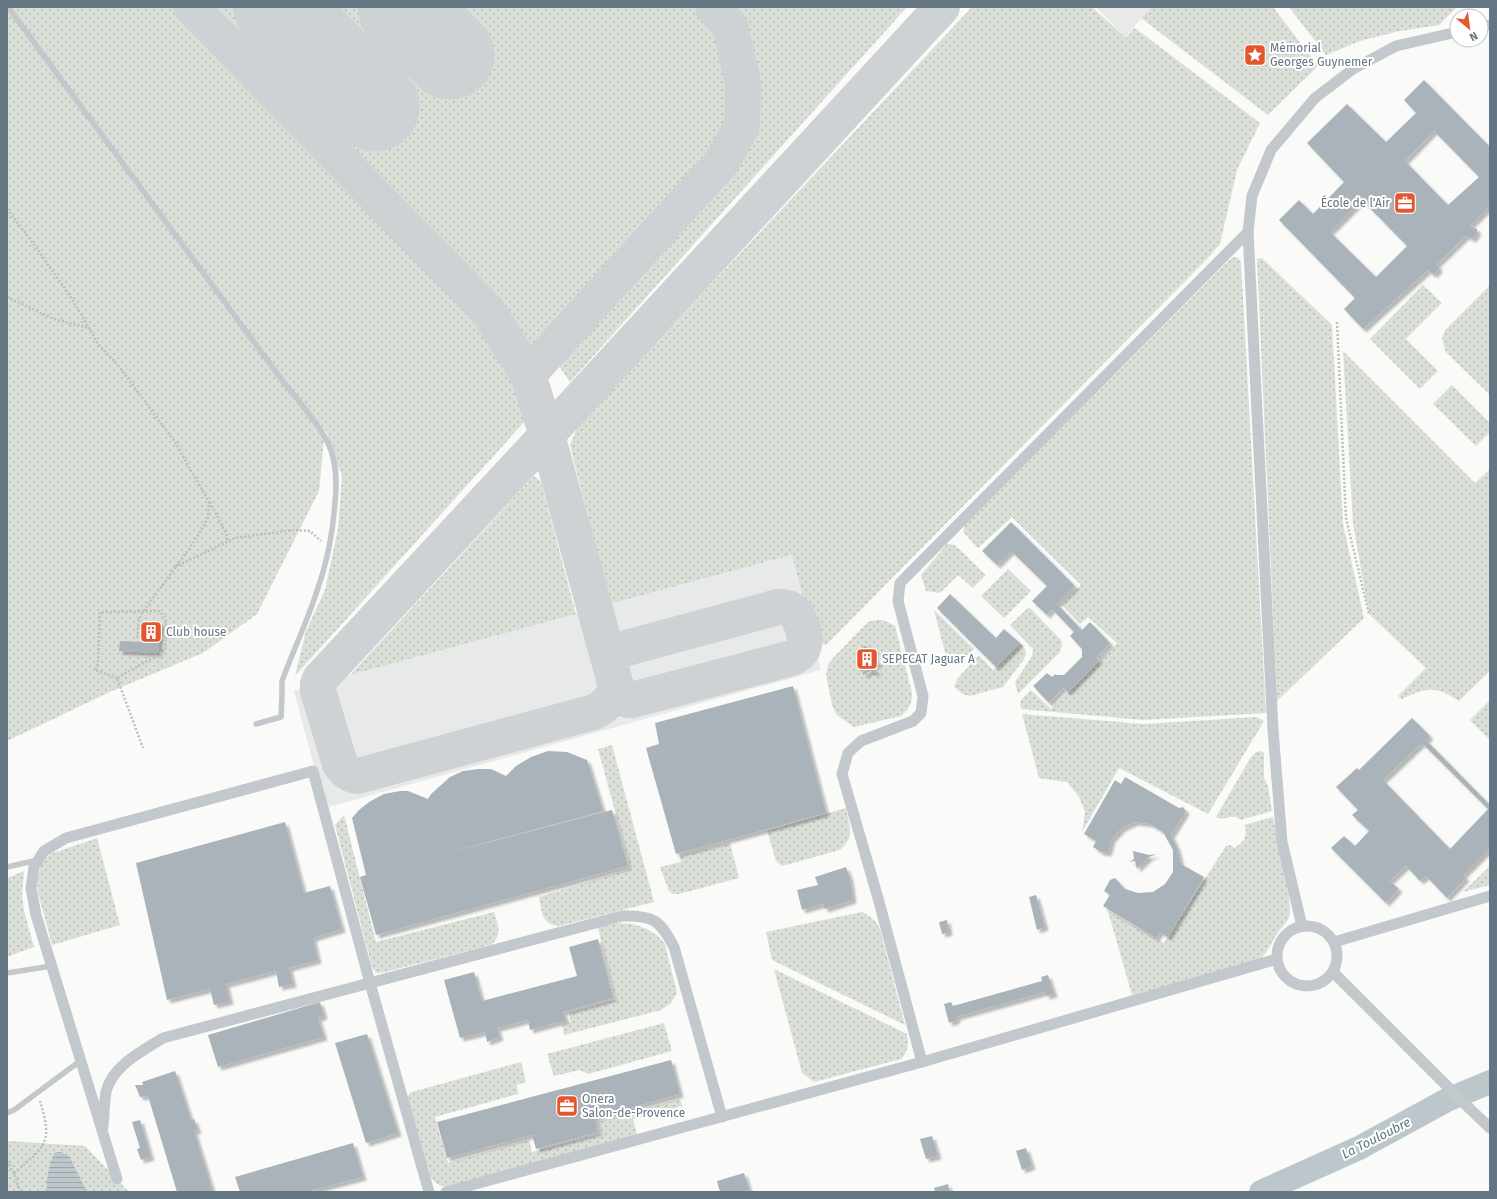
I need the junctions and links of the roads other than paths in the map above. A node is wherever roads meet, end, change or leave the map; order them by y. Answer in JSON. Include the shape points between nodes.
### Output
{"nodes":[{"id":1,"x":8,"y":7,"type":"edge"},
{"id":2,"x":1449,"y":34,"type":"edge"},
{"id":3,"x":1248,"y":232,"type":"junction"},
{"id":4,"x":256,"y":724,"type":"dead end"},
{"id":5,"x":39,"y":860,"type":"junction"},
{"id":6,"x":7,"y":867,"type":"edge"},
{"id":7,"x":1490,"y":896,"type":"edge"},
{"id":8,"x":1302,"y":926,"type":"junction"},
{"id":9,"x":1334,"y":942,"type":"junction"},
{"id":10,"x":1277,"y":959,"type":"junction"},
{"id":11,"x":52,"y":966,"type":"junction"},
{"id":12,"x":1333,"y":972,"type":"junction"},
{"id":13,"x":7,"y":973,"type":"edge"},
{"id":14,"x":370,"y":983,"type":"junction"},
{"id":15,"x":80,"y":1061,"type":"junction"},
{"id":16,"x":922,"y":1062,"type":"junction"},
{"id":17,"x":7,"y":1112,"type":"edge"},
{"id":18,"x":722,"y":1117,"type":"junction"},
{"id":19,"x":1490,"y":1128,"type":"edge"},
{"id":20,"x":103,"y":1134,"type":"junction"},
{"id":21,"x":117,"y":1179,"type":"dead end"},
{"id":22,"x":429,"y":1192,"type":"edge"},
{"id":23,"x":446,"y":1192,"type":"edge"}],
"edges":[{"from":1,"to":4,"type":"lane","via":[[328,443],[336,468],[337,487],[334,520],[318,590],[282,681],[281,717]]},
{"from":2,"to":3,"type":"street","via":[[1396,46],[1353,69],[1315,98],[1271,150],[1252,196]]},
{"from":3,"to":8,"type":"street","via":[[1273,738],[1282,842]]},
{"from":3,"to":16,"type":"street","via":[[900,584],[898,602],[924,696],[921,713],[913,721],[861,740],[848,752],[842,774]]},
{"from":5,"to":6,"type":"lane"},
{"from":5,"to":11,"type":"street","via":[[34,867],[31,888],[36,915]]},
{"from":5,"to":14,"type":"street","via":[[44,851],[66,838],[313,771]]},
{"from":7,"to":9,"type":"street"},
{"from":8,"to":9,"type":"street","via":[[1321,929],[1329,934]]},
{"from":8,"to":10,"type":"street","via":[[1286,934],[1281,941]]},
{"from":9,"to":12,"type":"street","via":[[1337,962]]},
{"from":10,"to":12,"type":"street","via":[[1284,976],[1301,985],[1319,984]]},
{"from":10,"to":16,"type":"street"},
{"from":11,"to":13,"type":"lane"},
{"from":11,"to":15,"type":"street"},
{"from":12,"to":19,"type":"street"},
{"from":14,"to":18,"type":"street","via":[[622,916],[651,919],[664,929],[674,947]]},
{"from":14,"to":20,"type":"street","via":[[163,1038],[114,1073],[106,1092]]},
{"from":14,"to":22,"type":"street"},
{"from":15,"to":17,"type":"lane","via":[[14,1110]]},
{"from":15,"to":20,"type":"street"},
{"from":16,"to":18,"type":"street"},
{"from":18,"to":23,"type":"street"},
{"from":20,"to":21,"type":"street"}]}
